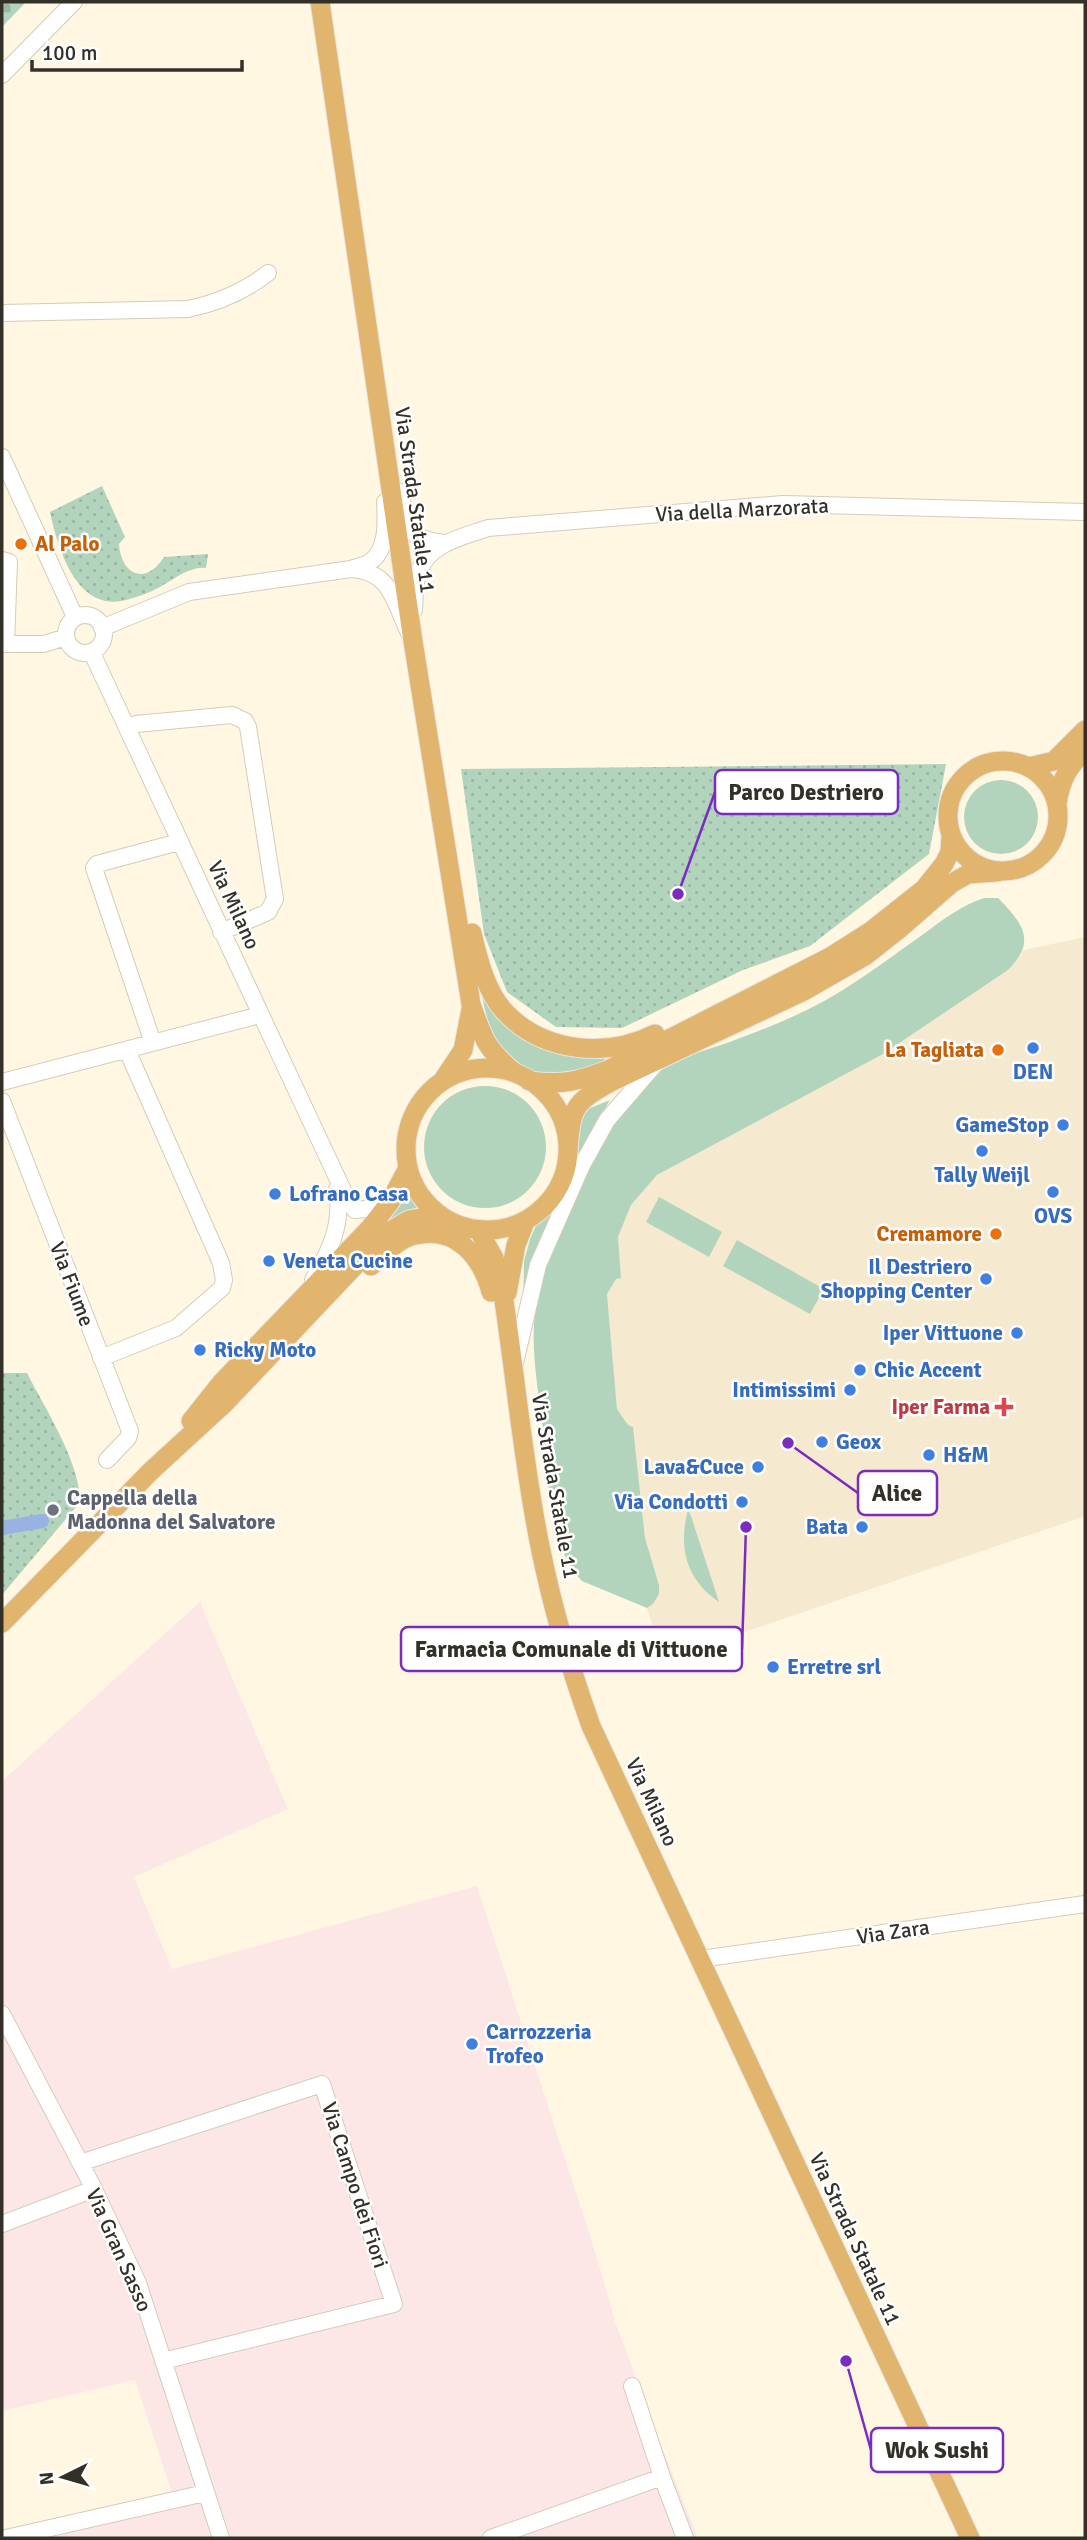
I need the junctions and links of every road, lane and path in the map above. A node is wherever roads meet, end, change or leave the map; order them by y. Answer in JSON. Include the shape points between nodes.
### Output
{"nodes":[{"id":1,"x":74,"y":2,"type":"edge"},
{"id":2,"x":320,"y":2,"type":"edge"},
{"id":3,"x":2,"y":75,"type":"edge"},
{"id":4,"x":268,"y":273,"type":"dead end"},
{"id":5,"x":2,"y":313,"type":"edge"},
{"id":6,"x":383,"y":433,"type":"junction"},
{"id":7,"x":2,"y":457,"type":"edge"},
{"id":8,"x":1085,"y":512,"type":"edge"},
{"id":9,"x":444,"y":543,"type":"junction"},
{"id":10,"x":2,"y":560,"type":"edge"},
{"id":11,"x":351,"y":569,"type":"junction"},
{"id":12,"x":75,"y":617,"type":"junction"},
{"id":13,"x":102,"y":628,"type":"junction"},
{"id":14,"x":66,"y":637,"type":"junction"},
{"id":15,"x":413,"y":641,"type":"junction"},
{"id":16,"x":4,"y":644,"type":"edge"},
{"id":17,"x":92,"y":653,"type":"junction"},
{"id":18,"x":127,"y":728,"type":"junction"},
{"id":19,"x":1085,"y":730,"type":"edge"},
{"id":20,"x":1085,"y":750,"type":"edge"},
{"id":21,"x":1028,"y":766,"type":"junction"},
{"id":22,"x":1057,"y":803,"type":"junction"},
{"id":23,"x":951,"y":834,"type":"junction"},
{"id":24,"x":179,"y":842,"type":"junction"},
{"id":25,"x":997,"y":872,"type":"junction"},
{"id":26,"x":450,"y":873,"type":"junction"},
{"id":27,"x":221,"y":932,"type":"junction"},
{"id":28,"x":804,"y":970,"type":"junction"},
{"id":29,"x":471,"y":1004,"type":"junction"},
{"id":30,"x":260,"y":1015,"type":"junction"},
{"id":31,"x":153,"y":1043,"type":"junction"},
{"id":32,"x":127,"y":1050,"type":"junction"},
{"id":33,"x":659,"y":1060,"type":"junction"},
{"id":34,"x":522,"y":1077,"type":"junction"},
{"id":35,"x":2,"y":1082,"type":"edge"},
{"id":36,"x":441,"y":1082,"type":"junction"},
{"id":37,"x":2,"y":1101,"type":"edge"},
{"id":38,"x":568,"y":1152,"type":"junction"},
{"id":39,"x":408,"y":1168,"type":"junction"},
{"id":40,"x":335,"y":1176,"type":"junction"},
{"id":41,"x":390,"y":1202,"type":"junction"},
{"id":42,"x":438,"y":1215,"type":"junction"},
{"id":43,"x":524,"y":1222,"type":"junction"},
{"id":44,"x":479,"y":1231,"type":"junction"},
{"id":45,"x":308,"y":1304,"type":"junction"},
{"id":46,"x":506,"y":1315,"type":"junction"},
{"id":47,"x":101,"y":1358,"type":"junction"},
{"id":48,"x":513,"y":1372,"type":"junction"},
{"id":49,"x":517,"y":1407,"type":"junction"},
{"id":50,"x":107,"y":1460,"type":"dead end"},
{"id":51,"x":2,"y":1623,"type":"edge"},
{"id":52,"x":569,"y":1662,"type":"joint"},
{"id":53,"x":1085,"y":1904,"type":"edge"},
{"id":54,"x":701,"y":1959,"type":"junction"},
{"id":55,"x":2,"y":2014,"type":"edge"},
{"id":56,"x":80,"y":2163,"type":"junction"},
{"id":57,"x":94,"y":2189,"type":"junction"},
{"id":58,"x":2,"y":2224,"type":"edge"},
{"id":59,"x":163,"y":2361,"type":"junction"},
{"id":60,"x":632,"y":2386,"type":"dead end"},
{"id":61,"x":662,"y":2477,"type":"junction"},
{"id":62,"x":205,"y":2493,"type":"junction"},
{"id":63,"x":47,"y":2534,"type":"edge"},
{"id":64,"x":6,"y":2538,"type":"edge"},
{"id":65,"x":221,"y":2538,"type":"edge"},
{"id":66,"x":491,"y":2538,"type":"edge"},
{"id":67,"x":685,"y":2538,"type":"edge"},
{"id":68,"x":970,"y":2538,"type":"edge"}],
"edges":[{"from":1,"to":3,"type":"street"},
{"from":2,"to":6,"type":"main road","name":"Via Strada Statale 11"},
{"from":4,"to":5,"type":"street","via":[[254,284],[188,309]]},
{"from":6,"to":9,"type":"street","via":[[407,527],[415,537]]},
{"from":6,"to":11,"type":"street","via":[[383,539],[370,562]]},
{"from":6,"to":15,"type":"main road","name":"Via Strada Statale 11"},
{"from":7,"to":12,"type":"street"},
{"from":8,"to":9,"type":"street","name":"Via della Marzorata","via":[[783,504],[488,528]]},
{"from":9,"to":15,"type":"street","name":"Via della Marzorata","via":[[419,571]]},
{"from":10,"to":16,"type":"street","via":[[9,562]]},
{"from":11,"to":13,"type":"street","via":[[189,592]]},
{"from":11,"to":15,"type":"street","via":[[367,570],[388,587]]},
{"from":12,"to":13,"type":"street","via":[[93,617]]},
{"from":12,"to":14,"type":"street"},
{"from":13,"to":17,"type":"street","via":[[102,642]]},
{"from":14,"to":16,"type":"street","via":[[44,644]]},
{"from":14,"to":17,"type":"street","via":[[75,651]]},
{"from":15,"to":26,"type":"main road","name":"Via Strada Statale 11"},
{"from":17,"to":18,"type":"street","name":"Via Milano"},
{"from":18,"to":24,"type":"street","name":"Via Milano"},
{"from":18,"to":27,"type":"street","via":[[232,715],[248,727],[275,898],[268,912]]},
{"from":19,"to":21,"type":"main road","via":[[1054,761]]},
{"from":20,"to":22,"type":"main road","via":[[1066,770]]},
{"from":21,"to":22,"type":"main road","via":[[1046,782]]},
{"from":21,"to":23,"type":"main road","via":[[990,762],[967,774],[952,796]]},
{"from":22,"to":25,"type":"main road","via":[[1057,828],[1046,852],[1024,868]]},
{"from":23,"to":25,"type":"main road","via":[[973,863]]},
{"from":23,"to":28,"type":"main road","via":[[950,852],[924,889],[871,931]]},
{"from":24,"to":27,"type":"street","name":"Via Milano"},
{"from":24,"to":31,"type":"street","via":[[94,868]]},
{"from":25,"to":33,"type":"main road","via":[[960,878],[864,956],[804,991]]},
{"from":26,"to":28,"type":"main road","via":[[467,909],[477,957],[503,1011],[524,1028],[569,1048],[599,1049],[642,1041],[755,985]]},
{"from":26,"to":29,"type":"main road","name":"Via Strada Statale 11"},
{"from":27,"to":30,"type":"street","name":"Via Milano"},
{"from":28,"to":34,"type":"main road","via":[[608,1070],[574,1082]]},
{"from":29,"to":34,"type":"main road","name":"Via Strada Statale 11","via":[[491,1052]]},
{"from":29,"to":36,"type":"main road","name":"Via Strada Statale 11","via":[[463,1050]]},
{"from":30,"to":31,"type":"street"},
{"from":30,"to":40,"type":"street","name":"Via Milano"},
{"from":31,"to":32,"type":"street"},
{"from":32,"to":35,"type":"street"},
{"from":32,"to":47,"type":"street","via":[[225,1280],[215,1296],[176,1328]]},
{"from":33,"to":38,"type":"main road","via":[[584,1097],[570,1121]]},
{"from":33,"to":48,"type":"street","via":[[607,1120],[582,1165],[538,1265]]},
{"from":34,"to":36,"type":"main road","via":[[492,1068],[466,1071]]},
{"from":34,"to":38,"type":"main road","via":[[555,1105],[565,1128]]},
{"from":36,"to":39,"type":"main road","via":[[423,1098],[411,1120]]},
{"from":37,"to":47,"type":"street","name":"Via Fiume"},
{"from":38,"to":43,"type":"main road","via":[[556,1193]]},
{"from":39,"to":41,"type":"main road"},
{"from":39,"to":42,"type":"main road","via":[[414,1186]]},
{"from":40,"to":41,"type":"street","via":[[355,1210]]},
{"from":40,"to":45,"type":"street","via":[[340,1205],[337,1231]]},
{"from":41,"to":45,"type":"main road"},
{"from":42,"to":44,"type":"main road"},
{"from":42,"to":45,"type":"main road","via":[[396,1226]]},
{"from":43,"to":44,"type":"main road"},
{"from":43,"to":46,"type":"main road","name":"Via Strada Statale 11","via":[[512,1265]]},
{"from":44,"to":46,"type":"main road","name":"Via Strada Statale 11","via":[[494,1258]]},
{"from":45,"to":49,"type":"main road","via":[[355,1281],[389,1250],[414,1235],[445,1234],[472,1252],[483,1267]]},
{"from":45,"to":51,"type":"main road","via":[[222,1382],[151,1471]]},
{"from":46,"to":48,"type":"main road","name":"Via Strada Statale 11"},
{"from":47,"to":50,"type":"street","name":"Via Fiume","via":[[130,1431]]},
{"from":48,"to":49,"type":"main road","name":"Via Strada Statale 11"},
{"from":49,"to":52,"type":"main road","name":"Via Strada Statale 11","via":[[540,1547]]},
{"from":52,"to":54,"type":"main road","name":"Via Milano","via":[[591,1726]]},
{"from":53,"to":54,"type":"street","name":"Via Zara"},
{"from":54,"to":68,"type":"main road","name":"Via Strada Statale 11"},
{"from":55,"to":56,"type":"street","name":"Via Gran Sasso"},
{"from":56,"to":57,"type":"street","name":"Via Gran Sasso"},
{"from":56,"to":59,"type":"street","name":"Via Campo dei Fiori","via":[[323,2084],[394,2304]]},
{"from":57,"to":58,"type":"street"},
{"from":57,"to":59,"type":"street","name":"Via Gran Sasso","via":[[138,2283]]},
{"from":59,"to":62,"type":"street","name":"Via Gran Sasso"},
{"from":60,"to":61,"type":"street"},
{"from":61,"to":66,"type":"street"},
{"from":61,"to":67,"type":"street"},
{"from":62,"to":63,"type":"street"},
{"from":62,"to":65,"type":"street","name":"Via Gran Sasso"},
{"from":63,"to":64,"type":"street"}]}
